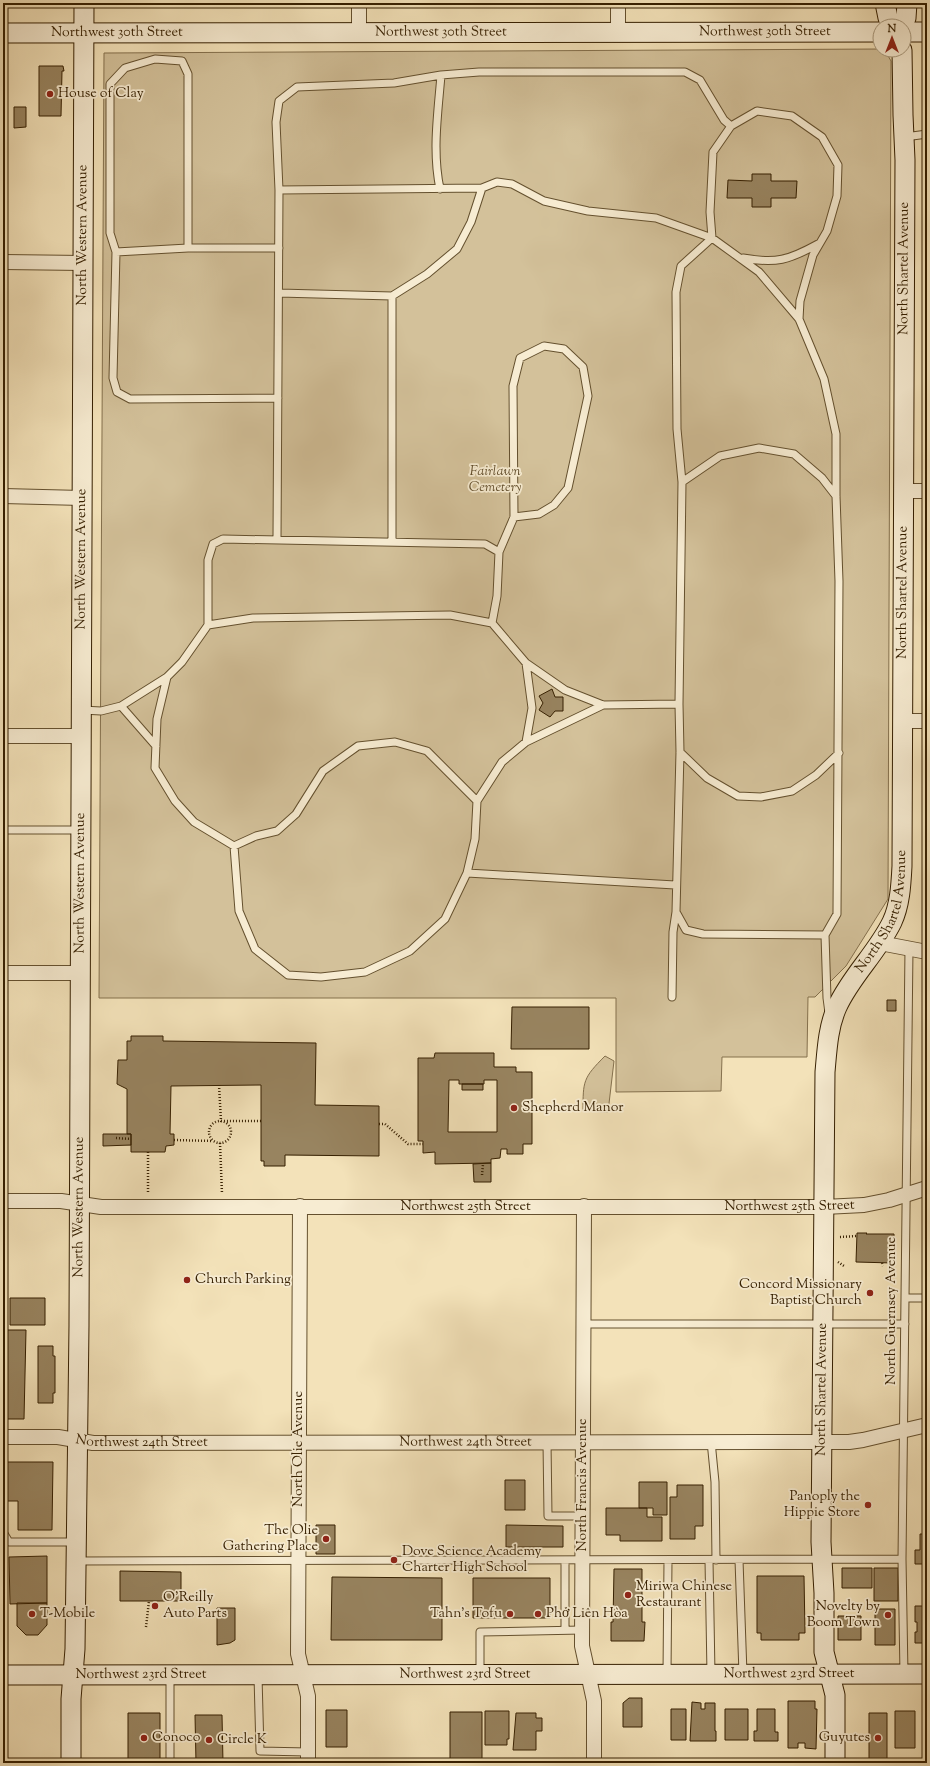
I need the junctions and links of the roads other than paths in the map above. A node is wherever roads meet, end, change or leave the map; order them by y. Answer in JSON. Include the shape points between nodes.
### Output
{"nodes":[{"id":1,"x":84,"y":3,"type":"edge"},
{"id":2,"x":359,"y":3,"type":"edge"},
{"id":3,"x":618,"y":3,"type":"edge"},
{"id":4,"x":885,"y":3,"type":"edge"},
{"id":5,"x":907,"y":3,"type":"edge"},
{"id":6,"x":888,"y":18,"type":"edge"},
{"id":7,"x":906,"y":18,"type":"edge"},
{"id":8,"x":618,"y":32,"type":"junction"},
{"id":9,"x":872,"y":32,"type":"edge"},
{"id":10,"x":912,"y":32,"type":"edge"},
{"id":11,"x":927,"y":32,"type":"edge"},
{"id":12,"x":3,"y":33,"type":"edge"},
{"id":13,"x":84,"y":33,"type":"junction"},
{"id":14,"x":359,"y":33,"type":"junction"},
{"id":15,"x":902,"y":58,"type":"edge"},
{"id":16,"x":441,"y":75,"type":"junction"},
{"id":17,"x":731,"y":126,"type":"junction"},
{"id":18,"x":927,"y":134,"type":"edge"},
{"id":19,"x":904,"y":137,"type":"junction"},
{"id":20,"x":482,"y":188,"type":"junction"},
{"id":21,"x":440,"y":189,"type":"junction"},
{"id":22,"x":279,"y":190,"type":"junction"},
{"id":23,"x":712,"y":238,"type":"junction"},
{"id":24,"x":819,"y":244,"type":"junction"},
{"id":25,"x":188,"y":248,"type":"junction"},
{"id":26,"x":279,"y":248,"type":"junction"},
{"id":27,"x":116,"y":252,"type":"junction"},
{"id":28,"x":741,"y":257,"type":"junction"},
{"id":29,"x":3,"y":262,"type":"edge"},
{"id":30,"x":83,"y":263,"type":"junction"},
{"id":31,"x":279,"y":294,"type":"junction"},
{"id":32,"x":392,"y":296,"type":"junction"},
{"id":33,"x":799,"y":319,"type":"junction"},
{"id":34,"x":278,"y":398,"type":"junction"},
{"id":35,"x":682,"y":482,"type":"junction"},
{"id":36,"x":903,"y":490,"type":"junction"},
{"id":37,"x":927,"y":490,"type":"edge"},
{"id":38,"x":3,"y":496,"type":"edge"},
{"id":39,"x":836,"y":496,"type":"junction"},
{"id":40,"x":82,"y":498,"type":"junction"},
{"id":41,"x":514,"y":516,"type":"junction"},
{"id":42,"x":277,"y":539,"type":"junction"},
{"id":43,"x":392,"y":542,"type":"junction"},
{"id":44,"x":499,"y":552,"type":"junction"},
{"id":45,"x":492,"y":623,"type":"junction"},
{"id":46,"x":208,"y":625,"type":"junction"},
{"id":47,"x":526,"y":663,"type":"junction"},
{"id":48,"x":167,"y":677,"type":"junction"},
{"id":49,"x":679,"y":704,"type":"junction"},
{"id":50,"x":604,"y":705,"type":"junction"},
{"id":51,"x":121,"y":706,"type":"junction"},
{"id":52,"x":81,"y":710,"type":"junction"},
{"id":53,"x":902,"y":720,"type":"junction"},
{"id":54,"x":927,"y":721,"type":"edge"},
{"id":55,"x":3,"y":736,"type":"edge"},
{"id":56,"x":81,"y":736,"type":"junction"},
{"id":57,"x":526,"y":742,"type":"junction"},
{"id":58,"x":156,"y":746,"type":"junction"},
{"id":59,"x":680,"y":752,"type":"junction"},
{"id":60,"x":838,"y":753,"type":"junction"},
{"id":61,"x":476,"y":801,"type":"junction"},
{"id":62,"x":3,"y":830,"type":"edge"},
{"id":63,"x":81,"y":830,"type":"junction"},
{"id":64,"x":234,"y":846,"type":"junction"},
{"id":65,"x":466,"y":873,"type":"junction"},
{"id":66,"x":675,"y":885,"type":"junction"},
{"id":67,"x":676,"y":912,"type":"junction"},
{"id":68,"x":825,"y":935,"type":"junction"},
{"id":69,"x":880,"y":943,"type":"junction"},
{"id":70,"x":909,"y":949,"type":"junction"},
{"id":71,"x":927,"y":952,"type":"edge"},
{"id":72,"x":3,"y":973,"type":"edge"},
{"id":73,"x":80,"y":973,"type":"junction"},
{"id":74,"x":672,"y":997,"type":"dead end"},
{"id":75,"x":831,"y":1025,"type":"junction"},
{"id":76,"x":927,"y":1188,"type":"edge"},
{"id":77,"x":906,"y":1195,"type":"junction"},
{"id":78,"x":3,"y":1201,"type":"edge"},
{"id":79,"x":79,"y":1204,"type":"junction"},
{"id":80,"x":300,"y":1206,"type":"junction"},
{"id":81,"x":584,"y":1206,"type":"junction"},
{"id":82,"x":824,"y":1207,"type":"junction"},
{"id":83,"x":905,"y":1298,"type":"junction"},
{"id":84,"x":927,"y":1298,"type":"edge"},
{"id":85,"x":583,"y":1324,"type":"junction"},
{"id":86,"x":823,"y":1324,"type":"junction"},
{"id":87,"x":905,"y":1324,"type":"junction"},
{"id":88,"x":927,"y":1425,"type":"edge"},
{"id":89,"x":904,"y":1429,"type":"junction"},
{"id":90,"x":3,"y":1437,"type":"edge"},
{"id":91,"x":78,"y":1440,"type":"junction"},
{"id":92,"x":711,"y":1441,"type":"junction"},
{"id":93,"x":822,"y":1441,"type":"junction"},
{"id":94,"x":300,"y":1442,"type":"junction"},
{"id":95,"x":547,"y":1442,"type":"junction"},
{"id":96,"x":584,"y":1442,"type":"junction"},
{"id":97,"x":583,"y":1516,"type":"junction"},
{"id":98,"x":3,"y":1532,"type":"edge"},
{"id":99,"x":76,"y":1542,"type":"junction"},
{"id":100,"x":902,"y":1559,"type":"junction"},
{"id":101,"x":298,"y":1560,"type":"junction"},
{"id":102,"x":565,"y":1560,"type":"junction"},
{"id":103,"x":583,"y":1560,"type":"junction"},
{"id":104,"x":668,"y":1560,"type":"junction"},
{"id":105,"x":713,"y":1560,"type":"junction"},
{"id":106,"x":739,"y":1560,"type":"junction"},
{"id":107,"x":821,"y":1560,"type":"junction"},
{"id":108,"x":76,"y":1561,"type":"junction"},
{"id":109,"x":565,"y":1630,"type":"junction"},
{"id":110,"x":582,"y":1630,"type":"junction"},
{"id":111,"x":589,"y":1674,"type":"junction"},
{"id":112,"x":667,"y":1674,"type":"junction"},
{"id":113,"x":711,"y":1674,"type":"junction"},
{"id":114,"x":743,"y":1674,"type":"junction"},
{"id":115,"x":830,"y":1674,"type":"junction"},
{"id":116,"x":904,"y":1674,"type":"junction"},
{"id":117,"x":927,"y":1674,"type":"edge"},
{"id":118,"x":73,"y":1675,"type":"junction"},
{"id":119,"x":170,"y":1675,"type":"junction"},
{"id":120,"x":258,"y":1675,"type":"junction"},
{"id":121,"x":303,"y":1675,"type":"junction"},
{"id":122,"x":480,"y":1675,"type":"junction"},
{"id":123,"x":3,"y":1676,"type":"edge"},
{"id":124,"x":308,"y":1757,"type":"edge"},
{"id":125,"x":71,"y":1763,"type":"edge"},
{"id":126,"x":170,"y":1763,"type":"edge"},
{"id":127,"x":594,"y":1763,"type":"edge"},
{"id":128,"x":835,"y":1763,"type":"edge"}],
"edges":[{"from":1,"to":13,"type":"street","name":"North Western Avenue"},
{"from":2,"to":14,"type":"street"},
{"from":3,"to":8,"type":"street"},
{"from":4,"to":6,"type":"street"},
{"from":5,"to":7,"type":"street"},
{"from":8,"to":9,"type":"street","name":"Northwest 30th Street"},
{"from":8,"to":14,"type":"street","name":"Northwest 30th Street"},
{"from":10,"to":11,"type":"street"},
{"from":12,"to":13,"type":"street","name":"Northwest 30th Street"},
{"from":13,"to":14,"type":"street","name":"Northwest 30th Street"},
{"from":13,"to":30,"type":"street","name":"North Western Avenue"},
{"from":15,"to":19,"type":"street","name":"North Shartel Avenue"},
{"from":16,"to":17,"type":"lane","via":[[478,72],[685,72],[700,80],[724,120]]},
{"from":16,"to":21,"type":"lane","via":[[436,129],[436,172]]},
{"from":16,"to":22,"type":"lane","via":[[394,83],[297,87],[279,101],[276,122]]},
{"from":17,"to":23,"type":"lane","via":[[713,152],[710,212]]},
{"from":17,"to":24,"type":"lane","via":[[757,111],[792,116],[822,137],[838,165],[837,196]]},
{"from":18,"to":19,"type":"lane"},
{"from":19,"to":36,"type":"street","name":"North Shartel Avenue"},
{"from":20,"to":21,"type":"lane"},
{"from":20,"to":23,"type":"lane","via":[[497,182],[512,184],[544,201],[588,211],[656,218]]},
{"from":20,"to":32,"type":"lane","via":[[471,222],[457,249],[427,274]]},
{"from":21,"to":22,"type":"lane"},
{"from":22,"to":26,"type":"lane"},
{"from":23,"to":28,"type":"lane"},
{"from":23,"to":35,"type":"lane","via":[[681,266],[676,292],[677,429]]},
{"from":24,"to":28,"type":"lane","via":[[797,256],[777,261]]},
{"from":24,"to":33,"type":"lane","via":[[803,289]]},
{"from":25,"to":26,"type":"lane"},
{"from":25,"to":27,"type":"lane"},
{"from":25,"to":27,"type":"lane","via":[[188,74],[182,61],[155,59],[125,68],[110,84],[110,233]]},
{"from":26,"to":31,"type":"lane"},
{"from":27,"to":34,"type":"lane","via":[[113,378],[117,392],[130,399]]},
{"from":28,"to":33,"type":"lane","via":[[759,272]]},
{"from":29,"to":30,"type":"street"},
{"from":30,"to":40,"type":"street","name":"North Western Avenue"},
{"from":31,"to":32,"type":"lane"},
{"from":31,"to":34,"type":"lane"},
{"from":32,"to":43,"type":"lane"},
{"from":33,"to":39,"type":"lane","via":[[824,379],[836,434]]},
{"from":34,"to":42,"type":"lane"},
{"from":35,"to":39,"type":"lane","via":[[720,456],[759,448],[794,454],[822,478]]},
{"from":35,"to":49,"type":"lane"},
{"from":36,"to":37,"type":"street"},
{"from":36,"to":53,"type":"street","name":"North Shartel Avenue"},
{"from":38,"to":40,"type":"street"},
{"from":39,"to":60,"type":"lane","via":[[839,581]]},
{"from":40,"to":52,"type":"street","name":"North Western Avenue"},
{"from":41,"to":41,"type":"lane","via":[[539,514],[554,505],[568,488],[588,396],[583,367],[564,349],[544,346],[520,358],[513,386]]},
{"from":41,"to":44,"type":"lane"},
{"from":42,"to":43,"type":"lane"},
{"from":42,"to":46,"type":"lane","via":[[223,539],[213,544],[208,560]]},
{"from":43,"to":44,"type":"lane","via":[[485,544]]},
{"from":44,"to":45,"type":"lane","via":[[497,596]]},
{"from":45,"to":46,"type":"lane","via":[[450,615],[252,618]]},
{"from":45,"to":47,"type":"lane"},
{"from":46,"to":48,"type":"lane","via":[[182,662]]},
{"from":47,"to":50,"type":"lane","via":[[565,690]]},
{"from":47,"to":57,"type":"lane","via":[[532,708]]},
{"from":48,"to":51,"type":"lane"},
{"from":48,"to":58,"type":"lane","via":[[157,719]]},
{"from":49,"to":50,"type":"lane"},
{"from":49,"to":59,"type":"lane"},
{"from":50,"to":57,"type":"lane"},
{"from":51,"to":52,"type":"lane","via":[[101,711]]},
{"from":51,"to":58,"type":"lane"},
{"from":52,"to":56,"type":"street","name":"North Western Avenue"},
{"from":53,"to":54,"type":"street"},
{"from":53,"to":69,"type":"street","name":"North Shartel Avenue","via":[[901,890],[892,922]]},
{"from":55,"to":56,"type":"street"},
{"from":56,"to":63,"type":"street","name":"North Western Avenue"},
{"from":57,"to":61,"type":"lane","via":[[502,762]]},
{"from":58,"to":64,"type":"lane","via":[[155,768],[175,801],[194,822]]},
{"from":59,"to":60,"type":"lane","via":[[707,778],[738,796],[761,797],[792,791],[816,776]]},
{"from":59,"to":66,"type":"lane"},
{"from":60,"to":68,"type":"lane","via":[[837,914]]},
{"from":61,"to":64,"type":"lane","via":[[427,751],[395,742],[358,746],[323,771],[296,814],[277,832],[256,836]]},
{"from":61,"to":65,"type":"lane","via":[[475,839]]},
{"from":62,"to":63,"type":"lane"},
{"from":63,"to":73,"type":"street","name":"North Western Avenue"},
{"from":64,"to":65,"type":"lane","via":[[239,911],[252,942],[255,949],[288,974],[321,977],[366,972],[410,951],[445,919]]},
{"from":65,"to":66,"type":"lane"},
{"from":66,"to":67,"type":"lane"},
{"from":67,"to":68,"type":"lane","via":[[686,930],[702,934]]},
{"from":67,"to":74,"type":"lane","via":[[673,932]]},
{"from":68,"to":75,"type":"lane","via":[[827,998]]},
{"from":69,"to":70,"type":"street"},
{"from":69,"to":75,"type":"street","name":"North Shartel Avenue","via":[[844,995]]},
{"from":70,"to":71,"type":"street"},
{"from":70,"to":77,"type":"lane","name":"North Guernsey Avenue"},
{"from":72,"to":73,"type":"street"},
{"from":73,"to":79,"type":"street","name":"North Western Avenue"},
{"from":75,"to":82,"type":"street","name":"North Shartel Avenue","via":[[825,1072]]},
{"from":76,"to":77,"type":"street","name":"Northwest 25th Street"},
{"from":77,"to":82,"type":"street","name":"Northwest 25th Street","via":[[864,1205]]},
{"from":77,"to":83,"type":"lane","name":"North Guernsey Avenue"},
{"from":78,"to":79,"type":"street","name":"Northwest 25th Street","via":[[61,1201]]},
{"from":79,"to":80,"type":"street","name":"Northwest 25th Street","via":[[95,1207]]},
{"from":79,"to":91,"type":"street","name":"North Western Avenue"},
{"from":80,"to":81,"type":"street","name":"Northwest 25th Street"},
{"from":80,"to":94,"type":"street","name":"North Olie Avenue"},
{"from":81,"to":82,"type":"street","name":"Northwest 25th Street"},
{"from":81,"to":85,"type":"street","name":"North Francis Avenue"},
{"from":82,"to":86,"type":"street","name":"North Shartel Avenue"},
{"from":83,"to":84,"type":"lane"},
{"from":83,"to":87,"type":"lane","name":"North Guernsey Avenue"},
{"from":85,"to":86,"type":"lane"},
{"from":85,"to":96,"type":"street","name":"North Francis Avenue"},
{"from":86,"to":87,"type":"lane"},
{"from":86,"to":93,"type":"street","name":"North Shartel Avenue"},
{"from":87,"to":89,"type":"lane","name":"North Guernsey Avenue"},
{"from":88,"to":89,"type":"street","name":"Northwest 24th Street"},
{"from":89,"to":93,"type":"street","name":"Northwest 24th Street","via":[[864,1440]]},
{"from":89,"to":100,"type":"lane","name":"North Guernsey Avenue"},
{"from":90,"to":91,"type":"street","name":"Northwest 24th Street","via":[[58,1437]]},
{"from":91,"to":94,"type":"street","name":"Northwest 24th Street","via":[[93,1443]]},
{"from":91,"to":99,"type":"street","name":"North Western Avenue"},
{"from":92,"to":93,"type":"street","name":"Northwest 24th Street"},
{"from":92,"to":96,"type":"street","name":"Northwest 24th Street"},
{"from":92,"to":105,"type":"lane","via":[[714,1482]]},
{"from":93,"to":107,"type":"street","name":"North Shartel Avenue"},
{"from":94,"to":95,"type":"street","name":"Northwest 24th Street"},
{"from":94,"to":101,"type":"street","name":"North Olie Avenue"},
{"from":95,"to":96,"type":"street","name":"Northwest 24th Street"},
{"from":95,"to":97,"type":"lane","via":[[548,1516]]},
{"from":96,"to":97,"type":"street","name":"North Francis Avenue"},
{"from":97,"to":103,"type":"street","name":"North Francis Avenue"},
{"from":98,"to":99,"type":"lane","via":[[9,1542]]},
{"from":99,"to":108,"type":"street","name":"North Western Avenue"},
{"from":100,"to":107,"type":"lane"},
{"from":100,"to":116,"type":"lane","name":"North Guernsey Avenue"},
{"from":101,"to":102,"type":"lane"},
{"from":101,"to":108,"type":"lane"},
{"from":101,"to":121,"type":"street","name":"North Olie Avenue","via":[[298,1654]]},
{"from":102,"to":103,"type":"lane"},
{"from":102,"to":109,"type":"lane"},
{"from":103,"to":104,"type":"lane"},
{"from":103,"to":110,"type":"street","name":"North Francis Avenue"},
{"from":104,"to":105,"type":"lane"},
{"from":104,"to":112,"type":"lane"},
{"from":105,"to":106,"type":"lane"},
{"from":105,"to":113,"type":"lane"},
{"from":106,"to":107,"type":"lane"},
{"from":106,"to":114,"type":"lane"},
{"from":107,"to":115,"type":"street","name":"North Shartel Avenue","via":[[824,1652]]},
{"from":108,"to":118,"type":"street","name":"North Western Avenue"},
{"from":109,"to":110,"type":"lane"},
{"from":109,"to":122,"type":"lane","via":[[480,1632]]},
{"from":110,"to":111,"type":"street","name":"North Francis Avenue","via":[[582,1646]]},
{"from":111,"to":112,"type":"street","name":"Northwest 23rd Street"},
{"from":111,"to":122,"type":"street","name":"Northwest 23rd Street"},
{"from":111,"to":127,"type":"street","name":"North Francis Avenue","via":[[594,1701]]},
{"from":112,"to":113,"type":"street","name":"Northwest 23rd Street"},
{"from":113,"to":114,"type":"street","name":"Northwest 23rd Street"},
{"from":114,"to":115,"type":"street","name":"Northwest 23rd Street"},
{"from":115,"to":116,"type":"street","name":"Northwest 23rd Street"},
{"from":115,"to":128,"type":"street","name":"North Shartel Avenue","via":[[835,1695]]},
{"from":116,"to":117,"type":"street","name":"Northwest 23rd Street"},
{"from":118,"to":119,"type":"street","name":"Northwest 23rd Street"},
{"from":118,"to":123,"type":"street","name":"Northwest 23rd Street"},
{"from":118,"to":125,"type":"street","name":"North Western Avenue"},
{"from":119,"to":120,"type":"street","name":"Northwest 23rd Street"},
{"from":119,"to":126,"type":"lane"},
{"from":120,"to":121,"type":"street","name":"Northwest 23rd Street"},
{"from":120,"to":124,"type":"lane","via":[[260,1751]]},
{"from":121,"to":122,"type":"street","name":"Northwest 23rd Street"},
{"from":121,"to":124,"type":"street","name":"North Olie Avenue","via":[[308,1696]]}]}
